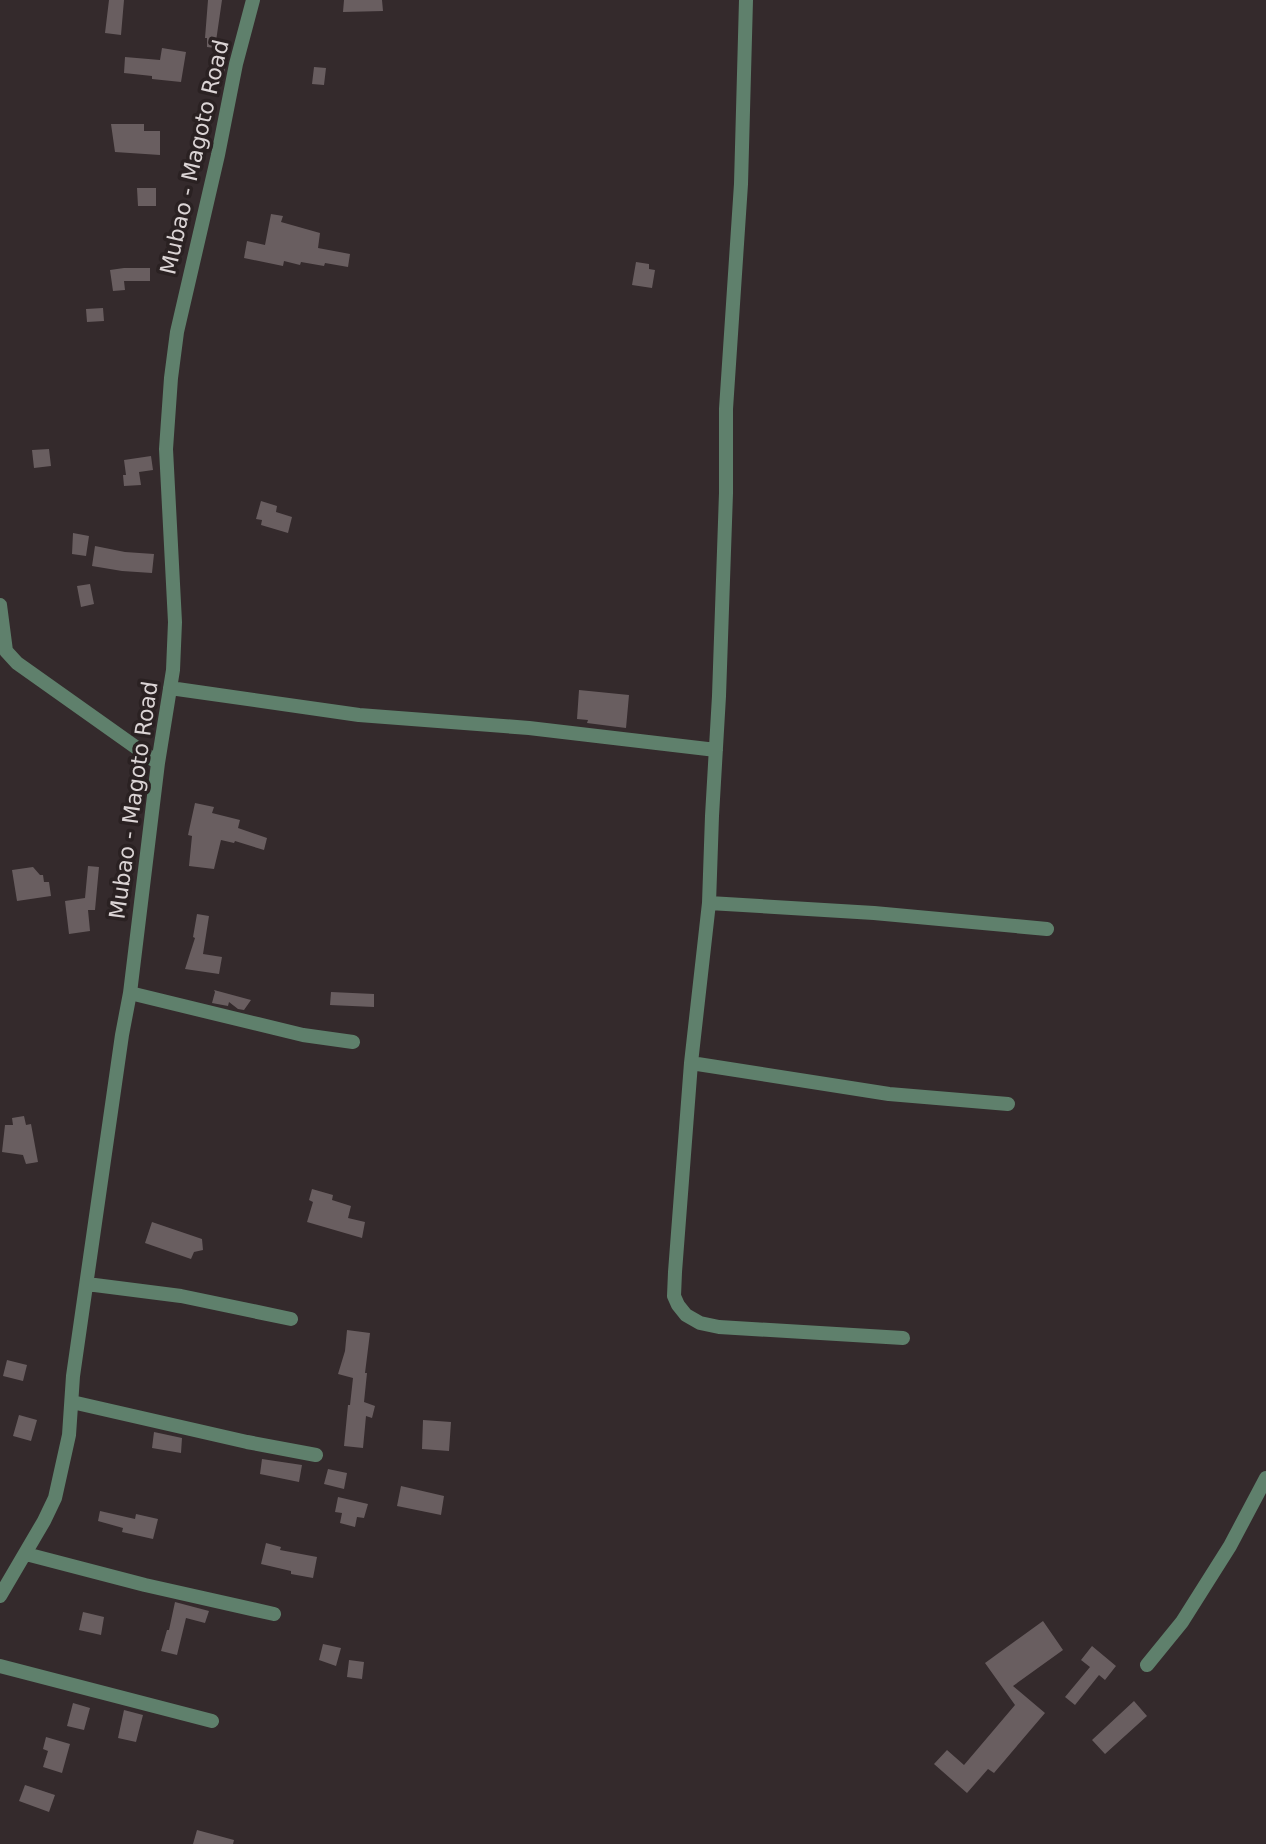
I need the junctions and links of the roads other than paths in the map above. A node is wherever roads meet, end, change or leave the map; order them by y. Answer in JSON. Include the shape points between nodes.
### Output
{"nodes":[{"id":1,"x":253,"y":0,"type":"edge"},
{"id":2,"x":746,"y":0,"type":"edge"},
{"id":3,"x":0,"y":605,"type":"edge"},
{"id":4,"x":170,"y":688,"type":"junction"},
{"id":5,"x":716,"y":750,"type":"junction"},
{"id":6,"x":158,"y":763,"type":"junction"},
{"id":7,"x":709,"y":903,"type":"junction"},
{"id":8,"x":1047,"y":929,"type":"dead end"},
{"id":9,"x":130,"y":993,"type":"junction"},
{"id":10,"x":353,"y":1042,"type":"dead end"},
{"id":11,"x":691,"y":1063,"type":"junction"},
{"id":12,"x":1008,"y":1104,"type":"dead end"},
{"id":13,"x":87,"y":1284,"type":"junction"},
{"id":14,"x":291,"y":1319,"type":"dead end"},
{"id":15,"x":903,"y":1338,"type":"dead end"},
{"id":16,"x":72,"y":1402,"type":"junction"},
{"id":17,"x":316,"y":1455,"type":"dead end"},
{"id":18,"x":1266,"y":1478,"type":"edge"},
{"id":19,"x":26,"y":1554,"type":"junction"},
{"id":20,"x":0,"y":1596,"type":"edge"},
{"id":21,"x":274,"y":1614,"type":"dead end"},
{"id":22,"x":1147,"y":1665,"type":"dead end"},
{"id":23,"x":0,"y":1666,"type":"edge"},
{"id":24,"x":212,"y":1721,"type":"dead end"}],
"edges":[{"from":1,"to":4,"type":"street","name":"Mubao - Magoto Road","via":[[171,378],[166,449],[175,622]]},
{"from":2,"to":5,"type":"street"},
{"from":3,"to":6,"type":"street","via":[[6,651],[17,663]]},
{"from":4,"to":5,"type":"street","via":[[359,715]]},
{"from":4,"to":6,"type":"street","name":"Mubao - Magoto Road"},
{"from":5,"to":7,"type":"street"},
{"from":6,"to":9,"type":"street","name":"Mubao - Magoto Road"},
{"from":7,"to":8,"type":"street"},
{"from":7,"to":11,"type":"street"},
{"from":9,"to":10,"type":"street"},
{"from":9,"to":13,"type":"street","name":"Mubao - Magoto Road"},
{"from":11,"to":12,"type":"street","via":[[889,1094]]},
{"from":11,"to":15,"type":"street","via":[[675,1272],[678,1305],[700,1323],[719,1327]]},
{"from":13,"to":14,"type":"street","via":[[181,1296]]},
{"from":13,"to":16,"type":"street","name":"Mubao - Magoto Road"},
{"from":16,"to":17,"type":"street"},
{"from":16,"to":19,"type":"street","name":"Mubao - Magoto Road","via":[[55,1498]]},
{"from":18,"to":22,"type":"street","via":[[1198,1597]]},
{"from":19,"to":20,"type":"street","name":"Mubao - Magoto Road"},
{"from":19,"to":21,"type":"street"},
{"from":23,"to":24,"type":"street"}]}
